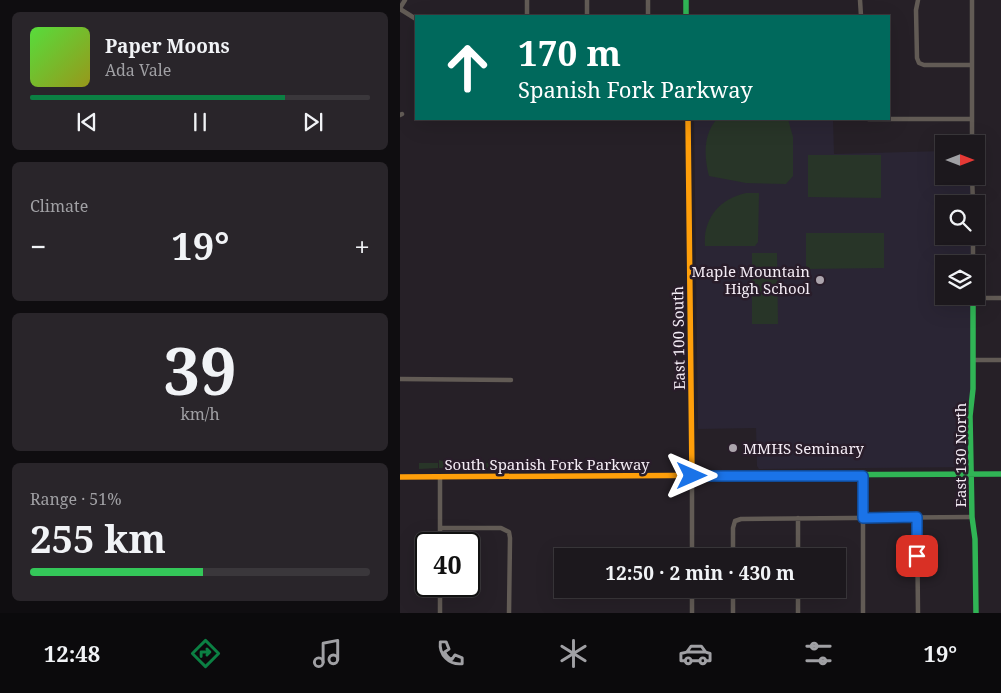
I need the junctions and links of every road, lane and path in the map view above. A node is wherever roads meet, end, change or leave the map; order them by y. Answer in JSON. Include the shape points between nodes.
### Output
{"nodes":[{"id":1,"x":406,"y":0,"type":"edge"},
{"id":2,"x":527,"y":0,"type":"edge"},
{"id":3,"x":586,"y":0,"type":"edge"},
{"id":4,"x":648,"y":0,"type":"edge"},
{"id":5,"x":686,"y":0,"type":"edge"},
{"id":6,"x":860,"y":0,"type":"edge"},
{"id":7,"x":918,"y":0,"type":"edge"},
{"id":8,"x":972,"y":0,"type":"edge"},
{"id":9,"x":400,"y":8,"type":"edge"},
{"id":10,"x":527,"y":15,"type":"edge"},
{"id":11,"x":587,"y":15,"type":"edge"},
{"id":12,"x":648,"y":15,"type":"edge"},
{"id":13,"x":686,"y":15,"type":"edge"},
{"id":14,"x":861,"y":15,"type":"edge"},
{"id":15,"x":415,"y":18,"type":"edge"},
{"id":16,"x":972,"y":65,"type":"junction"},
{"id":17,"x":890,"y":119,"type":"edge"},
{"id":18,"x":972,"y":119,"type":"junction"},
{"id":19,"x":688,"y":120,"type":"edge"},
{"id":20,"x":972,"y":135,"type":"edge"},
{"id":21,"x":985,"y":297,"type":"edge"},
{"id":22,"x":1001,"y":298,"type":"edge"},
{"id":23,"x":973,"y":305,"type":"edge"},
{"id":24,"x":973,"y":360,"type":"junction"},
{"id":25,"x":1001,"y":360,"type":"edge"},
{"id":26,"x":400,"y":379,"type":"edge"},
{"id":27,"x":511,"y":380,"type":"dead end"},
{"id":28,"x":1001,"y":474,"type":"edge"},
{"id":29,"x":972,"y":475,"type":"junction"},
{"id":30,"x":692,"y":476,"type":"junction"},
{"id":31,"x":863,"y":476,"type":"junction"},
{"id":32,"x":400,"y":477,"type":"edge"},
{"id":33,"x":440,"y":477,"type":"junction"},
{"id":34,"x":917,"y":517,"type":"junction"},
{"id":35,"x":972,"y":517,"type":"junction"},
{"id":36,"x":798,"y":518,"type":"junction"},
{"id":37,"x":863,"y":518,"type":"junction"},
{"id":38,"x":440,"y":528,"type":"junction"},
{"id":39,"x":440,"y":532,"type":"edge"},
{"id":40,"x":692,"y":548,"type":"edge"},
{"id":41,"x":733,"y":548,"type":"edge"},
{"id":42,"x":798,"y":548,"type":"edge"},
{"id":43,"x":440,"y":597,"type":"edge"},
{"id":44,"x":692,"y":598,"type":"edge"},
{"id":45,"x":733,"y":598,"type":"edge"},
{"id":46,"x":798,"y":598,"type":"edge"},
{"id":47,"x":440,"y":613,"type":"edge"},
{"id":48,"x":509,"y":613,"type":"edge"},
{"id":49,"x":692,"y":613,"type":"edge"},
{"id":50,"x":733,"y":613,"type":"edge"},
{"id":51,"x":798,"y":613,"type":"edge"},
{"id":52,"x":863,"y":613,"type":"edge"},
{"id":53,"x":918,"y":613,"type":"edge"},
{"id":54,"x":976,"y":613,"type":"edge"}],
"edges":[{"from":1,"to":9,"type":"street"},
{"from":2,"to":10,"type":"street"},
{"from":3,"to":11,"type":"street"},
{"from":4,"to":12,"type":"street"},
{"from":5,"to":13,"type":"street"},
{"from":6,"to":14,"type":"street"},
{"from":7,"to":16,"type":"street","via":[[919,63]]},
{"from":8,"to":16,"type":"street"},
{"from":9,"to":15,"type":"street"},
{"from":16,"to":18,"type":"street"},
{"from":17,"to":18,"type":"street"},
{"from":18,"to":20,"type":"street"},
{"from":19,"to":30,"type":"street","name":"East 100 South"},
{"from":21,"to":22,"type":"street"},
{"from":23,"to":24,"type":"street","name":"East 130 North"},
{"from":24,"to":25,"type":"street"},
{"from":24,"to":29,"type":"street","name":"East 130 North","via":[[970,416]]},
{"from":26,"to":27,"type":"street"},
{"from":28,"to":29,"type":"street","name":"South Spanish Fork Parkway"},
{"from":29,"to":31,"type":"street","name":"South Spanish Fork Parkway"},
{"from":29,"to":35,"type":"street","name":"East 130 North"},
{"from":30,"to":31,"type":"street","name":"South Spanish Fork Parkway"},
{"from":30,"to":33,"type":"street","name":"South Spanish Fork Parkway"},
{"from":30,"to":40,"type":"street","name":"East 100 South"},
{"from":31,"to":37,"type":"street"},
{"from":32,"to":33,"type":"street","name":"South Spanish Fork Parkway"},
{"from":33,"to":38,"type":"street"},
{"from":34,"to":35,"type":"street"},
{"from":34,"to":37,"type":"street"},
{"from":34,"to":53,"type":"street"},
{"from":35,"to":54,"type":"street","name":"East 130 North"},
{"from":36,"to":37,"type":"street"},
{"from":36,"to":41,"type":"street","via":[[735,521]]},
{"from":36,"to":42,"type":"street"},
{"from":37,"to":52,"type":"street"},
{"from":38,"to":39,"type":"street"},
{"from":38,"to":48,"type":"street","via":[[501,528],[507,531],[510,538]]},
{"from":43,"to":47,"type":"street"},
{"from":44,"to":49,"type":"street"},
{"from":45,"to":50,"type":"street"},
{"from":46,"to":51,"type":"street"}]}
